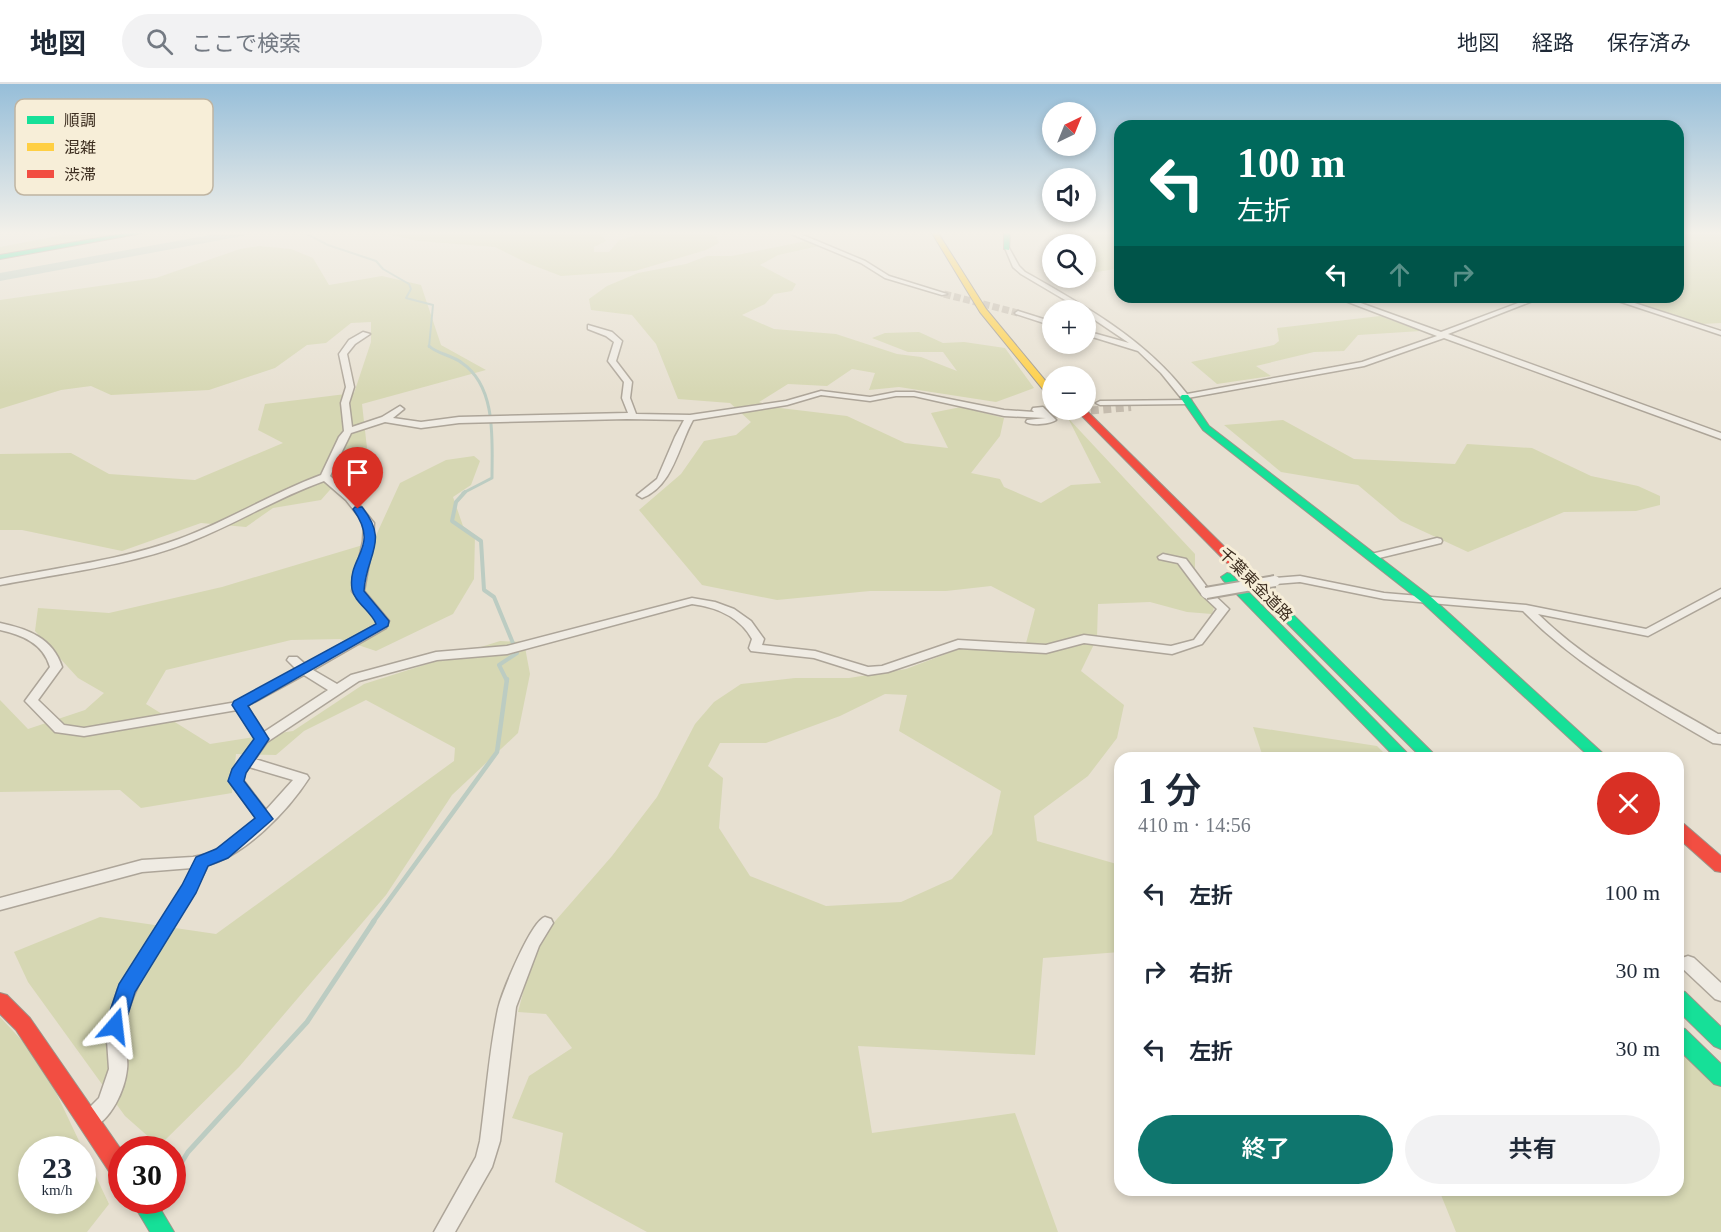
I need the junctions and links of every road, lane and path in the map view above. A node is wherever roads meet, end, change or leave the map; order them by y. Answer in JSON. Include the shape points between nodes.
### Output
{"nodes":[{"id":1,"x":919,"y":287,"type":"edge"},
{"id":2,"x":968,"y":287,"type":"edge"},
{"id":3,"x":978,"y":287,"type":"edge"},
{"id":4,"x":1046,"y":287,"type":"edge"},
{"id":5,"x":944,"y":294,"type":"tunnel mouth"},
{"id":6,"x":1068,"y":300,"type":"edge"},
{"id":7,"x":1354,"y":303,"type":"edge"},
{"id":8,"x":1525,"y":303,"type":"edge"},
{"id":9,"x":1628,"y":303,"type":"edge"},
{"id":10,"x":1018,"y":313,"type":"tunnel mouth"},
{"id":11,"x":1096,"y":318,"type":"edge"},
{"id":12,"x":1042,"y":321,"type":"edge"},
{"id":13,"x":591,"y":327,"type":"dead end"},
{"id":14,"x":1721,"y":333,"type":"edge"},
{"id":15,"x":366,"y":334,"type":"dead end"},
{"id":16,"x":1442,"y":335,"type":"junction"},
{"id":17,"x":1096,"y":336,"type":"edge"},
{"id":18,"x":1143,"y":350,"type":"junction"},
{"id":19,"x":1042,"y":366,"type":"edge"},
{"id":20,"x":1042,"y":382,"type":"edge"},
{"id":21,"x":888,"y":395,"type":"junction"},
{"id":22,"x":1188,"y":401,"type":"junction"},
{"id":23,"x":1100,"y":403,"type":"dead end"},
{"id":24,"x":1131,"y":407,"type":"tunnel mouth"},
{"id":25,"x":400,"y":409,"type":"dead end"},
{"id":26,"x":1041,"y":415,"type":"tunnel mouth"},
{"id":27,"x":633,"y":416,"type":"junction"},
{"id":28,"x":690,"y":418,"type":"junction"},
{"id":29,"x":385,"y":419,"type":"junction"},
{"id":30,"x":1076,"y":420,"type":"edge"},
{"id":31,"x":1092,"y":420,"type":"edge"},
{"id":32,"x":1030,"y":422,"type":"dead end"},
{"id":33,"x":348,"y":431,"type":"junction"},
{"id":34,"x":1721,"y":436,"type":"edge"},
{"id":35,"x":326,"y":477,"type":"junction"},
{"id":36,"x":642,"y":495,"type":"dead end"},
{"id":37,"x":1437,"y":541,"type":"dead end"},
{"id":38,"x":1203,"y":552,"type":"dead end"},
{"id":39,"x":1163,"y":557,"type":"dead end"},
{"id":40,"x":1371,"y":557,"type":"junction"},
{"id":41,"x":1220,"y":570,"type":"dead end"},
{"id":42,"x":0,"y":582,"type":"edge"},
{"id":43,"x":1721,"y":592,"type":"edge"},
{"id":44,"x":1206,"y":593,"type":"junction"},
{"id":45,"x":1427,"y":600,"type":"junction"},
{"id":46,"x":1526,"y":608,"type":"junction"},
{"id":47,"x":0,"y":626,"type":"edge"},
{"id":48,"x":293,"y":660,"type":"dead end"},
{"id":49,"x":305,"y":670,"type":"junction"},
{"id":50,"x":336,"y":689,"type":"junction"},
{"id":51,"x":240,"y":705,"type":"junction"},
{"id":52,"x":1721,"y":738,"type":"edge"},
{"id":53,"x":262,"y":739,"type":"junction"},
{"id":54,"x":1399,"y":752,"type":"edge"},
{"id":55,"x":1425,"y":752,"type":"edge"},
{"id":56,"x":1594,"y":752,"type":"edge"},
{"id":57,"x":246,"y":761,"type":"junction"},
{"id":58,"x":265,"y":819,"type":"junction"},
{"id":59,"x":1684,"y":833,"type":"edge"},
{"id":60,"x":202,"y":862,"type":"junction"},
{"id":61,"x":1721,"y":866,"type":"edge"},
{"id":62,"x":0,"y":904,"type":"edge"},
{"id":63,"x":545,"y":923,"type":"dead end"},
{"id":64,"x":1688,"y":963,"type":"dead end"},
{"id":65,"x":1721,"y":994,"type":"edge"},
{"id":66,"x":0,"y":1001,"type":"edge"},
{"id":67,"x":1684,"y":1004,"type":"edge"},
{"id":68,"x":1721,"y":1040,"type":"edge"},
{"id":69,"x":1684,"y":1041,"type":"edge"},
{"id":70,"x":1721,"y":1077,"type":"edge"},
{"id":71,"x":89,"y":1122,"type":"junction"},
{"id":72,"x":108,"y":1150,"type":"edge"},
{"id":73,"x":151,"y":1214,"type":"edge"},
{"id":74,"x":163,"y":1232,"type":"edge"},
{"id":75,"x":444,"y":1232,"type":"edge"}],
"edges":[{"from":1,"to":5,"type":"street"},
{"from":2,"to":20,"type":"main road"},
{"from":3,"to":19,"type":"main road"},
{"from":4,"to":6,"type":"street"},
{"from":7,"to":16,"type":"street"},
{"from":8,"to":16,"type":"street"},
{"from":9,"to":14,"type":"street"},
{"from":10,"to":12,"type":"street"},
{"from":11,"to":18,"type":"street"},
{"from":13,"to":27,"type":"street","via":[[618,341],[612,362],[628,382],[626,398]]},
{"from":15,"to":33,"type":"street","via":[[352,342],[343,354],[350,387],[345,403]]},
{"from":16,"to":22,"type":"street","via":[[1364,364]]},
{"from":16,"to":34,"type":"street"},
{"from":17,"to":18,"type":"street"},
{"from":18,"to":22,"type":"street"},
{"from":21,"to":26,"type":"street","via":[[914,394],[1004,413]]},
{"from":21,"to":28,"type":"street","via":[[870,399],[821,393],[787,403]]},
{"from":21,"to":32,"type":"street","via":[[920,390],[1002,407],[1040,410],[1052,420]]},
{"from":22,"to":23,"type":"street"},
{"from":22,"to":24,"type":"street"},
{"from":22,"to":40,"type":"main road","via":[[1206,428]]},
{"from":25,"to":29,"type":"street"},
{"from":27,"to":28,"type":"street"},
{"from":27,"to":29,"type":"street","via":[[446,420],[421,425]]},
{"from":28,"to":36,"type":"street","via":[[661,481]]},
{"from":29,"to":33,"type":"street"},
{"from":30,"to":38,"type":"main road","name":"千葉東金道路"},
{"from":31,"to":55,"type":"main road","name":"千葉東金道路"},
{"from":33,"to":35,"type":"street"},
{"from":35,"to":42,"type":"street","via":[[170,545]]},
{"from":35,"to":49,"type":"street","via":[[369,523],[369,548],[358,591],[383,621],[382,626]]},
{"from":37,"to":40,"type":"street"},
{"from":39,"to":44,"type":"street","via":[[1182,561]]},
{"from":40,"to":45,"type":"main road"},
{"from":41,"to":54,"type":"main road","name":"千葉東金道路"},
{"from":43,"to":46,"type":"street","via":[[1648,633]]},
{"from":44,"to":45,"type":"street","bridge":true,"via":[[1300,579],[1384,596]]},
{"from":44,"to":50,"type":"street","via":[[1223,609],[1221,615],[1198,642],[1172,650],[1084,639],[1046,649],[958,644],[868,671],[815,655],[755,648],[758,639],[748,622],[692,601],[507,650],[436,656],[355,678]]},
{"from":45,"to":46,"type":"street"},
{"from":45,"to":56,"type":"main road"},
{"from":46,"to":52,"type":"street","via":[[1544,628],[1577,653],[1718,740]]},
{"from":47,"to":51,"type":"street","via":[[39,640],[54,653],[56,667],[31,701],[60,729],[84,732]]},
{"from":48,"to":49,"type":"street"},
{"from":49,"to":50,"type":"street"},
{"from":49,"to":51,"type":"street"},
{"from":50,"to":53,"type":"street"},
{"from":51,"to":53,"type":"street"},
{"from":53,"to":57,"type":"street"},
{"from":57,"to":58,"type":"street","via":[[236,781]]},
{"from":57,"to":58,"type":"street","via":[[302,778]]},
{"from":58,"to":60,"type":"street","via":[[222,854]]},
{"from":59,"to":61,"type":"main road"},
{"from":60,"to":62,"type":"street","via":[[141,866]]},
{"from":60,"to":71,"type":"street","via":[[190,888],[126,989],[115,1026],[118,1069],[107,1103]]},
{"from":63,"to":75,"type":"street","via":[[507,1007],[485,1160]]},
{"from":64,"to":65,"type":"street"},
{"from":66,"to":71,"type":"main road","via":[[23,1024]]},
{"from":67,"to":68,"type":"main road"},
{"from":69,"to":70,"type":"main road"},
{"from":71,"to":72,"type":"main road"},
{"from":73,"to":74,"type":"main road"}]}
